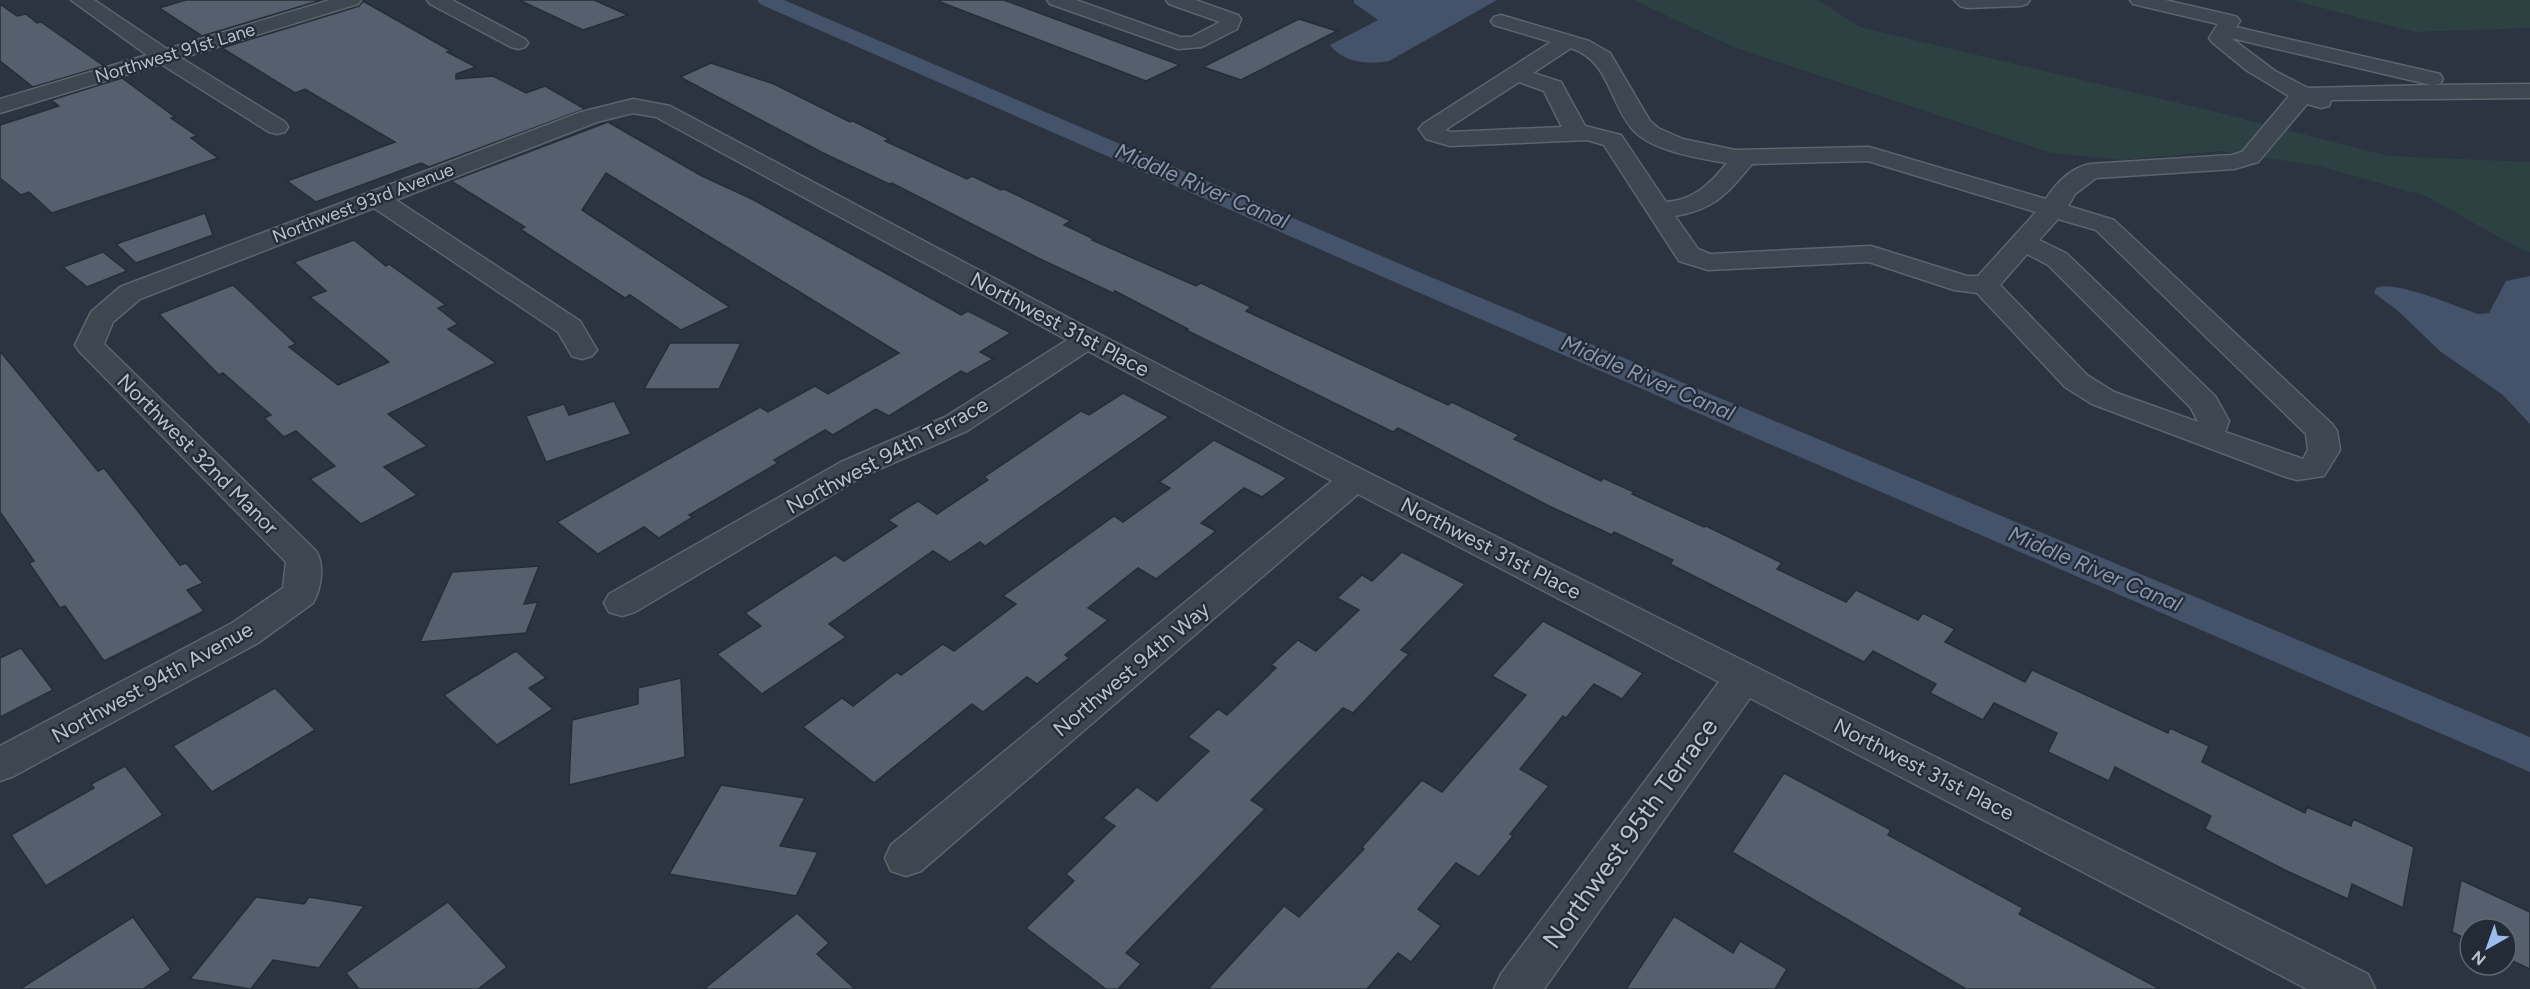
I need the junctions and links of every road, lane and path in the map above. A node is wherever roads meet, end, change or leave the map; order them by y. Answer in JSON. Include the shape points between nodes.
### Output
{"nodes":[{"id":1,"x":81,"y":0,"type":"edge"},
{"id":2,"x":351,"y":0,"type":"edge"},
{"id":3,"x":437,"y":0,"type":"edge"},
{"id":4,"x":1057,"y":0,"type":"edge"},
{"id":5,"x":1176,"y":0,"type":"edge"},
{"id":6,"x":1964,"y":0,"type":"edge"},
{"id":7,"x":2020,"y":0,"type":"edge"},
{"id":8,"x":2140,"y":0,"type":"edge"},
{"id":9,"x":1501,"y":21,"type":"dead end"},
{"id":10,"x":2223,"y":30,"type":"junction"},
{"id":11,"x":1568,"y":41,"type":"junction"},
{"id":12,"x":518,"y":43,"type":"dead end"},
{"id":13,"x":163,"y":56,"type":"junction"},
{"id":14,"x":2351,"y":72,"type":"dead end"},
{"id":15,"x":1516,"y":74,"type":"junction"},
{"id":16,"x":2530,"y":78,"type":"edge"},
{"id":17,"x":2307,"y":81,"type":"junction"},
{"id":18,"x":2530,"y":91,"type":"edge"},
{"id":19,"x":2473,"y":96,"type":"junction"},
{"id":20,"x":0,"y":106,"type":"edge"},
{"id":21,"x":633,"y":106,"type":"joint"},
{"id":22,"x":2530,"y":112,"type":"edge"},
{"id":23,"x":278,"y":127,"type":"dead end"},
{"id":24,"x":1647,"y":130,"type":"junction"},
{"id":25,"x":1577,"y":134,"type":"junction"},
{"id":26,"x":1613,"y":140,"type":"junction"},
{"id":27,"x":1745,"y":157,"type":"junction"},
{"id":28,"x":376,"y":198,"type":"junction"},
{"id":29,"x":2053,"y":209,"type":"junction"},
{"id":30,"x":1659,"y":210,"type":"junction"},
{"id":31,"x":2022,"y":242,"type":"junction"},
{"id":32,"x":1985,"y":285,"type":"junction"},
{"id":33,"x":101,"y":318,"type":"joint"},
{"id":34,"x":1087,"y":339,"type":"junction"},
{"id":35,"x":582,"y":350,"type":"dead end"},
{"id":36,"x":2207,"y":437,"type":"junction"},
{"id":37,"x":1355,"y":479,"type":"junction"},
{"id":38,"x":300,"y":594,"type":"joint"},
{"id":39,"x":622,"y":603,"type":"dead end"},
{"id":40,"x":1743,"y":677,"type":"junction"},
{"id":41,"x":0,"y":765,"type":"edge"},
{"id":42,"x":906,"y":858,"type":"dead end"},
{"id":43,"x":1517,"y":989,"type":"edge"},
{"id":44,"x":2352,"y":989,"type":"edge"}],
"edges":[{"from":1,"to":13,"type":"street"},
{"from":2,"to":13,"type":"street","name":"Northwest 91st Lane"},
{"from":3,"to":12,"type":"street"},
{"from":4,"to":5,"type":"street","via":[[1178,43],[1195,43],[1230,25],[1231,19]]},
{"from":6,"to":7,"type":"street"},
{"from":8,"to":10,"type":"street","via":[[2230,21]]},
{"from":9,"to":11,"type":"street"},
{"from":10,"to":17,"type":"street","via":[[2219,38],[2229,48],[2270,75]]},
{"from":10,"to":19,"type":"street","via":[[2439,80]]},
{"from":11,"to":15,"type":"street"},
{"from":11,"to":24,"type":"street","via":[[1603,57]]},
{"from":13,"to":20,"type":"street","name":"Northwest 91st Lane"},
{"from":13,"to":23,"type":"street"},
{"from":14,"to":17,"type":"street"},
{"from":15,"to":25,"type":"street","via":[[1553,87]]},
{"from":15,"to":25,"type":"street","via":[[1431,129],[1434,134],[1450,139]]},
{"from":16,"to":19,"type":"street","via":[[2479,81]]},
{"from":17,"to":19,"type":"street","via":[[2324,93]]},
{"from":17,"to":29,"type":"street","via":[[2250,157],[2234,162],[2090,171],[2066,189]]},
{"from":18,"to":19,"type":"street"},
{"from":19,"to":22,"type":"street"},
{"from":21,"to":28,"type":"street","name":"Northwest 93rd Avenue","via":[[589,117]]},
{"from":21,"to":34,"type":"street","name":"Northwest 31st Place","via":[[662,111]]},
{"from":24,"to":26,"type":"street"},
{"from":24,"to":27,"type":"street","via":[[1675,144],[1707,153]]},
{"from":25,"to":26,"type":"street","via":[[1602,135]]},
{"from":26,"to":30,"type":"street"},
{"from":27,"to":29,"type":"street","via":[[1869,154]]},
{"from":27,"to":30,"type":"street","via":[[1705,201],[1686,208]]},
{"from":28,"to":33,"type":"street","name":"Northwest 93rd Avenue","via":[[130,293]]},
{"from":28,"to":35,"type":"street","via":[[570,327]]},
{"from":29,"to":31,"type":"street"},
{"from":29,"to":36,"type":"street","via":[[2104,225],[2321,431],[2324,450],[2313,469],[2297,470]]},
{"from":30,"to":32,"type":"street","via":[[1688,255],[1708,262],[1871,254],[1964,284]]},
{"from":31,"to":32,"type":"street"},
{"from":31,"to":36,"type":"street","via":[[2057,259],[2204,403],[2214,421]]},
{"from":32,"to":36,"type":"street","via":[[2076,381],[2103,398]]},
{"from":33,"to":38,"type":"street","name":"Northwest 32nd Manor","via":[[89,345],[304,559]]},
{"from":34,"to":37,"type":"street","name":"Northwest 31st Place"},
{"from":34,"to":39,"type":"street","name":"Northwest 94th Terrace","via":[[956,424],[852,469]]},
{"from":37,"to":40,"type":"street","name":"Northwest 31st Place"},
{"from":37,"to":42,"type":"street","name":"Northwest 94th Way"},
{"from":38,"to":41,"type":"street","name":"Northwest 94th Avenue","via":[[245,633]]},
{"from":40,"to":43,"type":"street","name":"Northwest 95th Terrace"},
{"from":40,"to":44,"type":"street","name":"Northwest 31st Place"}]}
